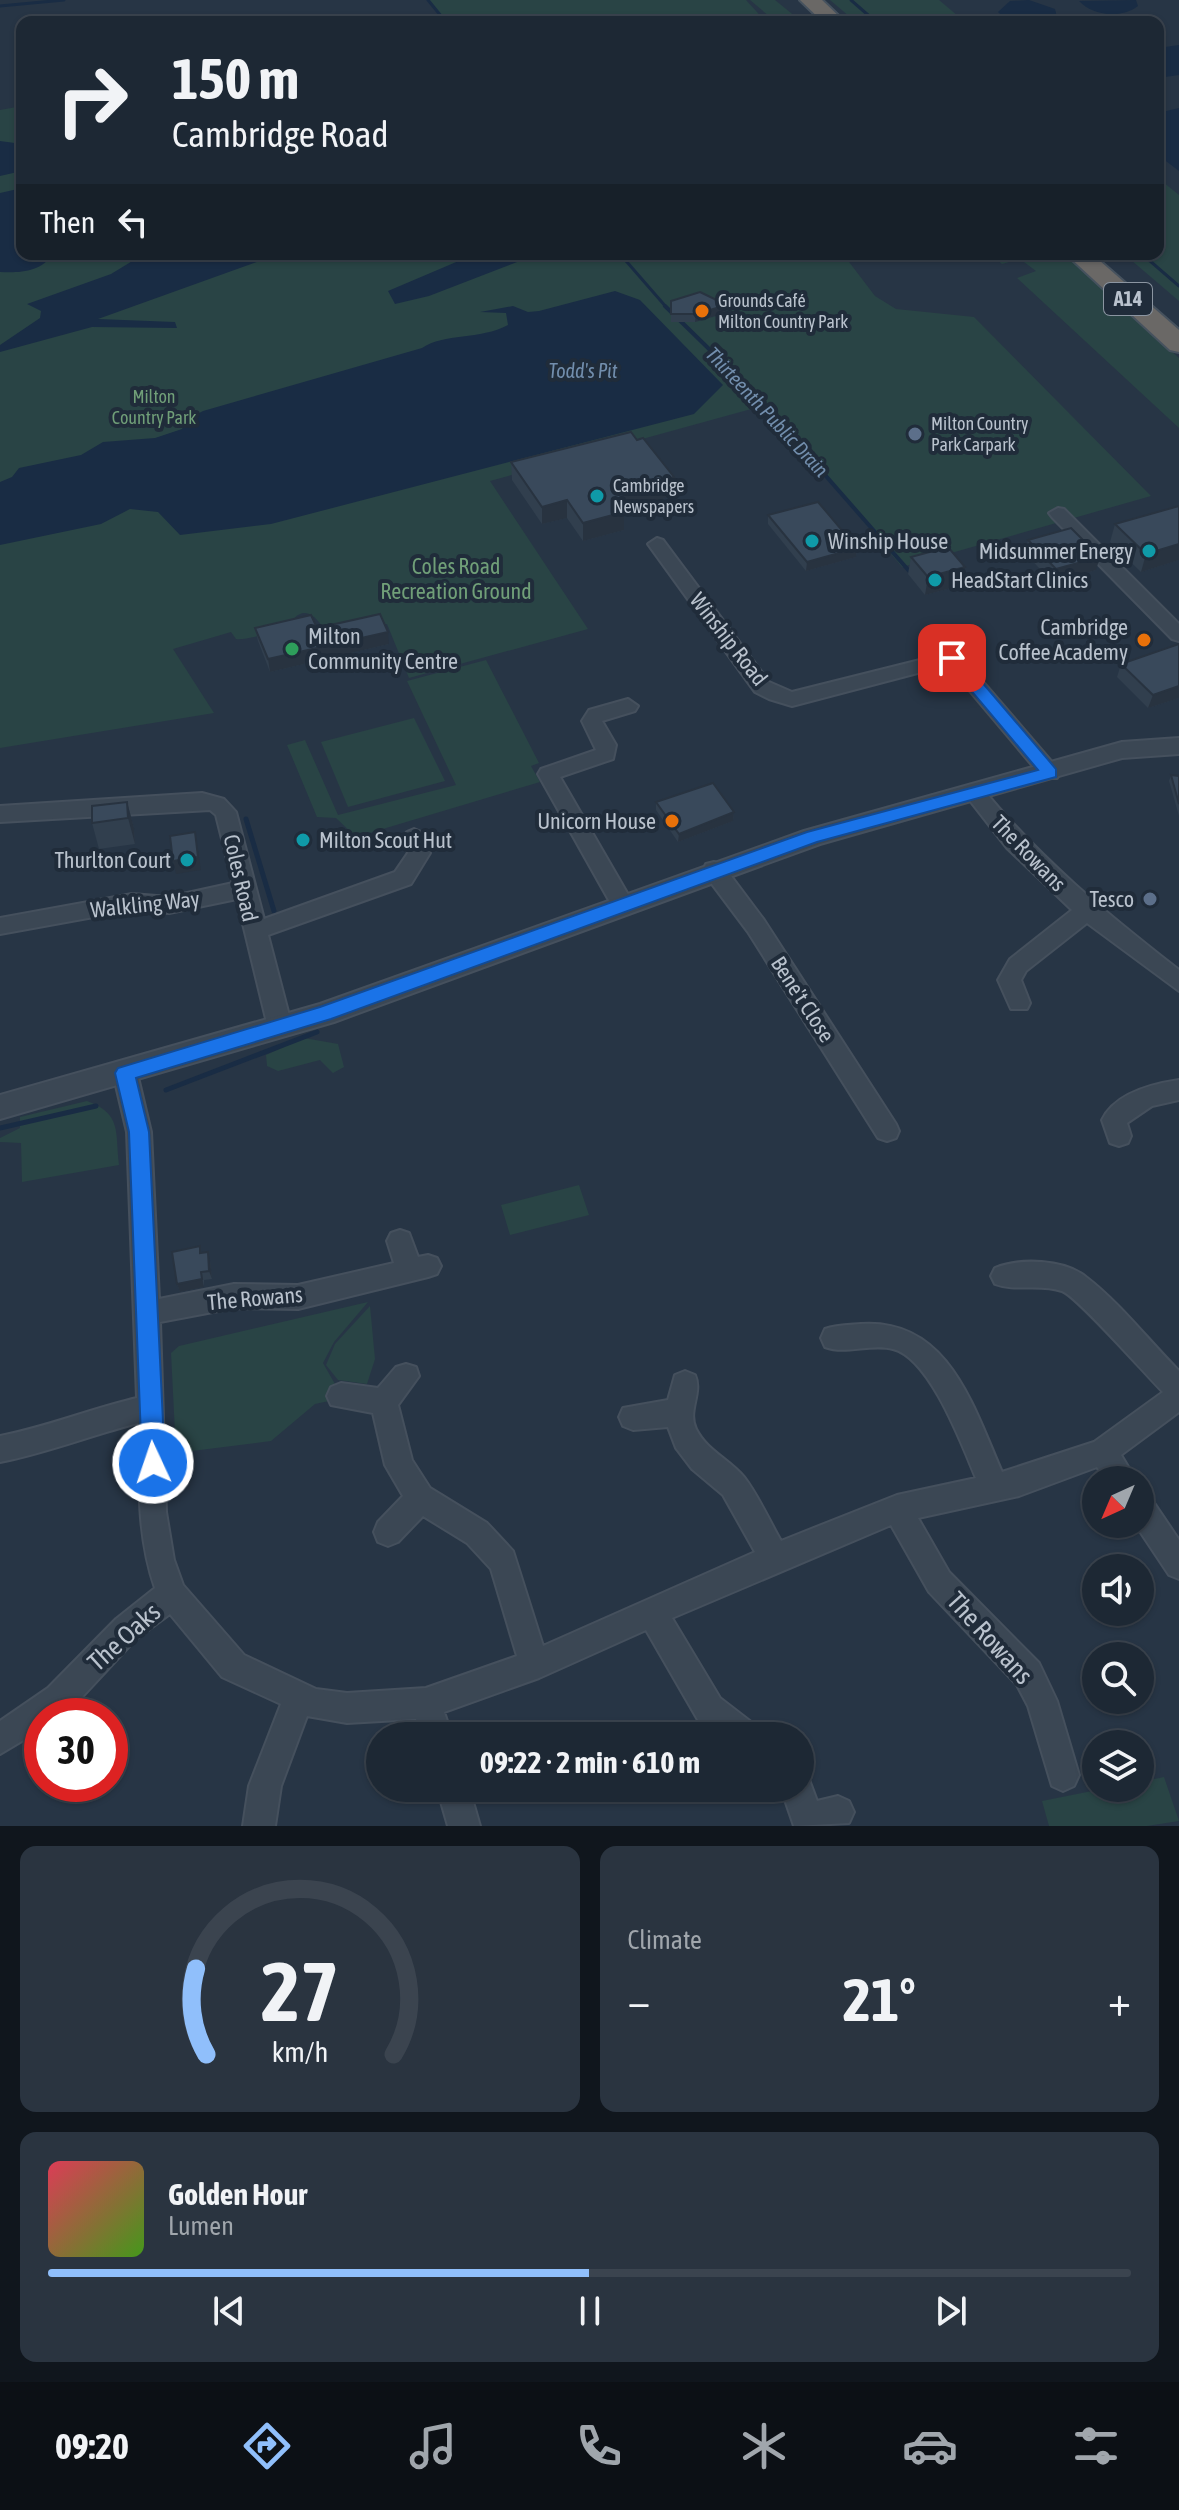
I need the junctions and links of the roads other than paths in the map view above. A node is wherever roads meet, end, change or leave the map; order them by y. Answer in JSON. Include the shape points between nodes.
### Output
{"nodes":[{"id":1,"x":790,"y":0,"type":"edge"},
{"id":2,"x":810,"y":0,"type":"edge"},
{"id":3,"x":808,"y":16,"type":"edge"},
{"id":4,"x":828,"y":16,"type":"edge"},
{"id":5,"x":1085,"y":260,"type":"edge"},
{"id":6,"x":1109,"y":260,"type":"edge"},
{"id":7,"x":1179,"y":322,"type":"edge"},
{"id":8,"x":1179,"y":344,"type":"edge"},
{"id":9,"x":1058,"y":513,"type":"dead end"},
{"id":10,"x":657,"y":544,"type":"dead end"},
{"id":11,"x":1179,"y":635,"type":"edge"},
{"id":12,"x":628,"y":706,"type":"dead end"},
{"id":13,"x":1179,"y":746,"type":"edge"},
{"id":14,"x":1050,"y":773,"type":"junction"},
{"id":15,"x":975,"y":793,"type":"junction"},
{"id":16,"x":0,"y":814,"type":"edge"},
{"id":17,"x":414,"y":837,"type":"dead end"},
{"id":18,"x":714,"y":870,"type":"junction"},
{"id":19,"x":244,"y":889,"type":"junction"},
{"id":20,"x":623,"y":905,"type":"junction"},
{"id":21,"x":1087,"y":911,"type":"junction"},
{"id":22,"x":0,"y":926,"type":"edge"},
{"id":23,"x":254,"y":931,"type":"junction"},
{"id":24,"x":1179,"y":982,"type":"edge"},
{"id":25,"x":1019,"y":1003,"type":"dead end"},
{"id":26,"x":280,"y":1027,"type":"junction"},
{"id":27,"x":125,"y":1073,"type":"junction"},
{"id":28,"x":1179,"y":1090,"type":"edge"},
{"id":29,"x":0,"y":1107,"type":"edge"},
{"id":30,"x":887,"y":1131,"type":"dead end"},
{"id":31,"x":1119,"y":1136,"type":"dead end"},
{"id":32,"x":400,"y":1241,"type":"dead end"},
{"id":33,"x":1004,"y":1276,"type":"dead end"},
{"id":34,"x":147,"y":1313,"type":"junction"},
{"id":35,"x":834,"y":1338,"type":"dead end"},
{"id":36,"x":406,"y":1376,"type":"dead end"},
{"id":37,"x":685,"y":1384,"type":"dead end"},
{"id":38,"x":1179,"y":1390,"type":"edge"},
{"id":39,"x":341,"y":1396,"type":"dead end"},
{"id":40,"x":1179,"y":1396,"type":"edge"},
{"id":41,"x":384,"y":1402,"type":"junction"},
{"id":42,"x":150,"y":1407,"type":"junction"},
{"id":43,"x":633,"y":1417,"type":"dead end"},
{"id":44,"x":678,"y":1418,"type":"junction"},
{"id":45,"x":0,"y":1449,"type":"edge"},
{"id":46,"x":1103,"y":1452,"type":"junction"},
{"id":47,"x":1112,"y":1466,"type":"edge"},
{"id":48,"x":994,"y":1487,"type":"junction"},
{"id":49,"x":420,"y":1498,"type":"junction"},
{"id":50,"x":897,"y":1509,"type":"junction"},
{"id":51,"x":1154,"y":1528,"type":"edge"},
{"id":52,"x":388,"y":1532,"type":"dead end"},
{"id":53,"x":775,"y":1559,"type":"junction"},
{"id":54,"x":1179,"y":1565,"type":"edge"},
{"id":55,"x":172,"y":1594,"type":"junction"},
{"id":56,"x":653,"y":1614,"type":"junction"},
{"id":57,"x":534,"y":1664,"type":"junction"},
{"id":58,"x":298,"y":1700,"type":"junction"},
{"id":59,"x":426,"y":1703,"type":"junction"},
{"id":60,"x":432,"y":1722,"type":"edge"},
{"id":61,"x":726,"y":1722,"type":"edge"},
{"id":62,"x":0,"y":1739,"type":"edge"},
{"id":63,"x":1063,"y":1775,"type":"dead end"},
{"id":64,"x":457,"y":1802,"type":"edge"},
{"id":65,"x":806,"y":1802,"type":"edge"},
{"id":66,"x":818,"y":1819,"type":"edge"},
{"id":67,"x":259,"y":1826,"type":"edge"},
{"id":68,"x":464,"y":1826,"type":"edge"}],
"edges":[{"from":1,"to":3,"type":"highway"},
{"from":2,"to":4,"type":"highway"},
{"from":5,"to":8,"type":"highway","number":"A14"},
{"from":6,"to":7,"type":"highway","number":"A14"},
{"from":9,"to":11,"type":"street"},
{"from":10,"to":14,"type":"street","name":"Winship Road","via":[[762,687],[792,699],[952,658]]},
{"from":12,"to":20,"type":"street","via":[[592,721],[606,754],[548,774]]},
{"from":13,"to":14,"type":"street","via":[[1122,750]]},
{"from":14,"to":15,"type":"street"},
{"from":15,"to":18,"type":"street"},
{"from":15,"to":21,"type":"street","name":"The Rowans","via":[[1015,843]]},
{"from":16,"to":19,"type":"street","name":"Coles Road","via":[[202,800],[217,804],[226,812]]},
{"from":17,"to":23,"type":"street","via":[[419,853],[403,878]]},
{"from":18,"to":20,"type":"street"},
{"from":18,"to":30,"type":"street","name":"Bene't Close","via":[[756,926]]},
{"from":19,"to":22,"type":"street","name":"Walkling Way","via":[[169,905],[132,902]]},
{"from":19,"to":23,"type":"street","name":"Coles Road"},
{"from":20,"to":26,"type":"street"},
{"from":21,"to":24,"type":"street","name":"The Rowans"},
{"from":21,"to":25,"type":"street","name":"The Rowans","via":[[1018,965],[1009,980]]},
{"from":23,"to":26,"type":"street","name":"Coles Road"},
{"from":26,"to":27,"type":"street"},
{"from":27,"to":29,"type":"street"},
{"from":27,"to":34,"type":"street","via":[[139,1132]]},
{"from":28,"to":31,"type":"street","via":[[1146,1095],[1124,1110],[1114,1120]]},
{"from":32,"to":34,"type":"street","name":"The Rowans","via":[[419,1268],[298,1297],[234,1296]]},
{"from":33,"to":38,"type":"street","via":[[1037,1265],[1075,1283]]},
{"from":34,"to":42,"type":"street"},
{"from":35,"to":48,"type":"street","via":[[895,1336],[908,1341],[950,1387]]},
{"from":36,"to":41,"type":"street"},
{"from":37,"to":44,"type":"street"},
{"from":39,"to":41,"type":"street"},
{"from":40,"to":46,"type":"street"},
{"from":41,"to":49,"type":"street","via":[[399,1465]]},
{"from":42,"to":45,"type":"street"},
{"from":42,"to":55,"type":"street","via":[[152,1512]]},
{"from":43,"to":44,"type":"street","via":[[665,1412]]},
{"from":44,"to":53,"type":"street","via":[[702,1460],[733,1485]]},
{"from":46,"to":47,"type":"street"},
{"from":46,"to":48,"type":"street"},
{"from":48,"to":50,"type":"street"},
{"from":49,"to":52,"type":"street"},
{"from":49,"to":57,"type":"street","via":[[477,1533],[503,1561]]},
{"from":50,"to":53,"type":"street"},
{"from":50,"to":63,"type":"street","name":"The Rowans","via":[[939,1582],[1028,1674],[1042,1701]]},
{"from":51,"to":54,"type":"street"},
{"from":53,"to":56,"type":"street"},
{"from":55,"to":58,"type":"street","via":[[233,1666]]},
{"from":55,"to":62,"type":"street","name":"The Oaks","via":[[126,1629],[59,1699]]},
{"from":56,"to":57,"type":"street"},
{"from":56,"to":61,"type":"street","via":[[709,1709]]},
{"from":57,"to":59,"type":"street"},
{"from":58,"to":59,"type":"street","via":[[347,1708]]},
{"from":58,"to":67,"type":"street","via":[[265,1786]]},
{"from":59,"to":60,"type":"street"},
{"from":64,"to":68,"type":"street"},
{"from":65,"to":66,"type":"street"}]}
